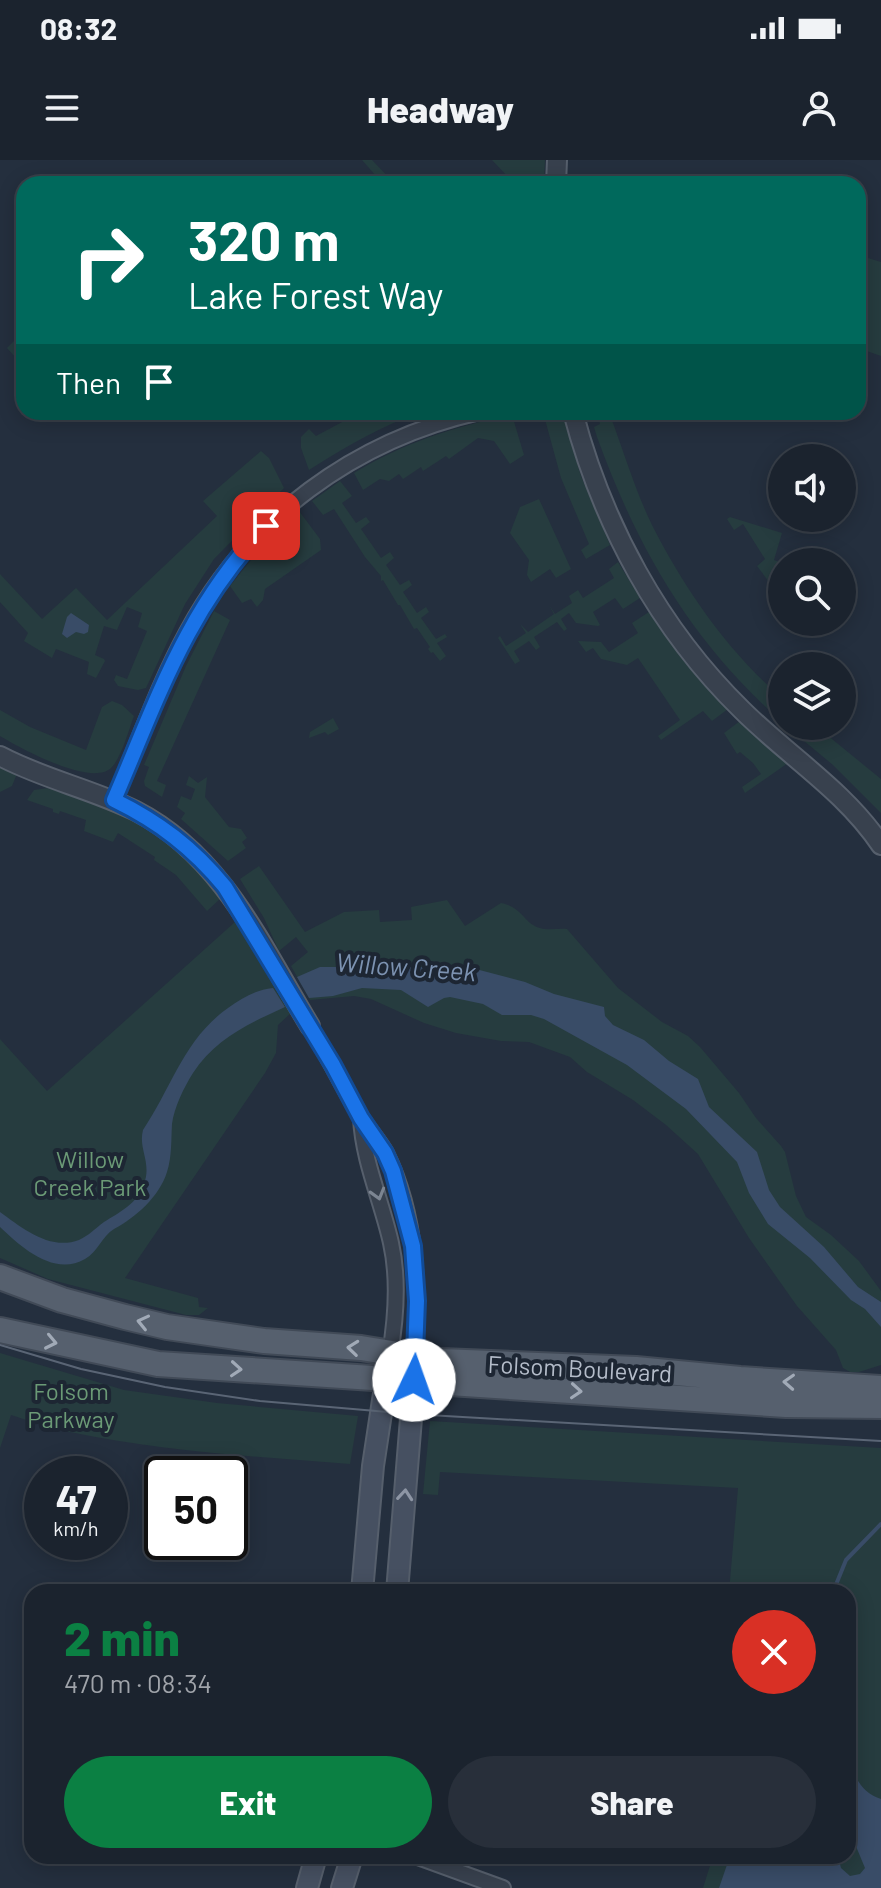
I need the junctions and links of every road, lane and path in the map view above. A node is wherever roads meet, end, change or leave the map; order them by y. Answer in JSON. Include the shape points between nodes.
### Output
{"nodes":[{"id":1,"x":449,"y":420,"type":"edge"},
{"id":2,"x":575,"y":420,"type":"edge"},
{"id":3,"x":0,"y":756,"type":"edge"},
{"id":4,"x":114,"y":800,"type":"junction"},
{"id":5,"x":881,"y":845,"type":"edge"},
{"id":6,"x":310,"y":1026,"type":"joint"},
{"id":7,"x":361,"y":1118,"type":"junction"},
{"id":8,"x":0,"y":1277,"type":"edge"},
{"id":9,"x":0,"y":1330,"type":"edge"},
{"id":10,"x":390,"y":1354,"type":"junction"},
{"id":11,"x":414,"y":1369,"type":"junction"},
{"id":12,"x":386,"y":1379,"type":"junction"},
{"id":13,"x":881,"y":1388,"type":"edge"},
{"id":14,"x":881,"y":1406,"type":"edge"},
{"id":15,"x":363,"y":1584,"type":"edge"},
{"id":16,"x":398,"y":1584,"type":"edge"},
{"id":17,"x":314,"y":1864,"type":"edge"},
{"id":18,"x":350,"y":1864,"type":"edge"},
{"id":19,"x":437,"y":1864,"type":"edge"},
{"id":20,"x":307,"y":1888,"type":"edge"},
{"id":21,"x":342,"y":1888,"type":"edge"},
{"id":22,"x":503,"y":1888,"type":"edge"}],
"edges":[{"from":1,"to":4,"type":"street","via":[[348,463],[288,506],[245,548],[186,634]]},
{"from":2,"to":5,"type":"street","via":[[607,513],[681,640],[740,708],[830,786]]},
{"from":3,"to":4,"type":"street"},
{"from":4,"to":6,"type":"street","via":[[162,826],[207,865],[242,911]]},
{"from":6,"to":7,"type":"street"},
{"from":7,"to":10,"type":"street","one_way":true,"via":[[392,1247],[395,1315]]},
{"from":7,"to":11,"type":"street","via":[[393,1171],[413,1246]]},
{"from":10,"to":8,"type":"main road","name":"Folsom Boulevard","one_way":true,"via":[[167,1327],[70,1303]]},
{"from":9,"to":12,"type":"main road","name":"Folsom Boulevard","one_way":true,"via":[[158,1364]]},
{"from":10,"to":11,"type":"main road","name":"Folsom Boulevard"},
{"from":10,"to":12,"type":"main road"},
{"from":11,"to":12,"type":"main road","name":"Folsom Boulevard"},
{"from":13,"to":11,"type":"main road","name":"Folsom Boulevard","one_way":true,"via":[[636,1369]]},
{"from":11,"to":14,"type":"main road","name":"Folsom Boulevard","one_way":true,"via":[[786,1405]]},
{"from":16,"to":11,"type":"main road","one_way":true},
{"from":12,"to":15,"type":"main road"},
{"from":17,"to":20,"type":"main road"},
{"from":18,"to":21,"type":"main road"},
{"from":19,"to":22,"type":"street"}]}
